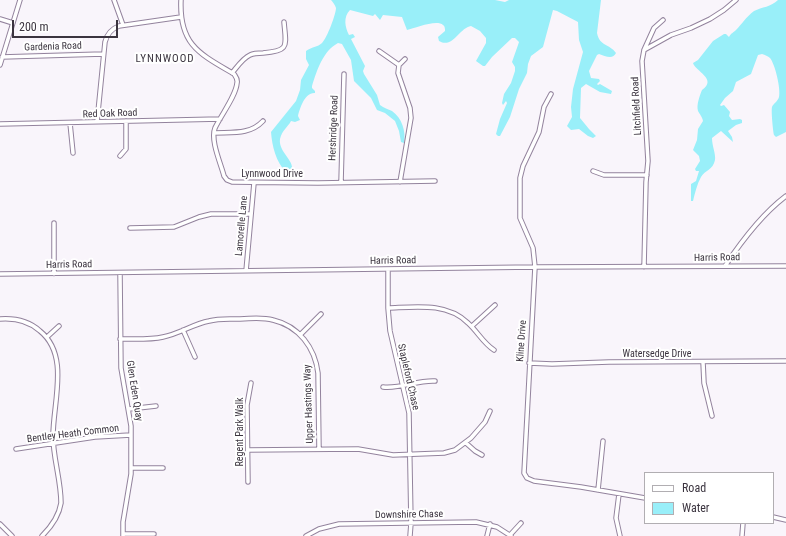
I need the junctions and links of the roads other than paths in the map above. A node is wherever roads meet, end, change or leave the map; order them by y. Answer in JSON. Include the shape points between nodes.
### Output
{"nodes":[{"id":1,"x":20,"y":0,"type":"edge"},
{"id":2,"x":114,"y":0,"type":"edge"},
{"id":3,"x":181,"y":0,"type":"edge"},
{"id":4,"x":736,"y":0,"type":"edge"},
{"id":5,"x":181,"y":17,"type":"junction"},
{"id":6,"x":0,"y":19,"type":"edge"},
{"id":7,"x":664,"y":20,"type":"dead end"},
{"id":8,"x":13,"y":22,"type":"junction"},
{"id":9,"x":284,"y":22,"type":"dead end"},
{"id":10,"x":123,"y":25,"type":"junction"},
{"id":11,"x":379,"y":50,"type":"dead end"},
{"id":12,"x":644,"y":50,"type":"junction"},
{"id":13,"x":103,"y":54,"type":"junction"},
{"id":14,"x":2,"y":57,"type":"junction"},
{"id":15,"x":405,"y":59,"type":"dead end"},
{"id":16,"x":0,"y":65,"type":"edge"},
{"id":17,"x":399,"y":66,"type":"junction"},
{"id":18,"x":232,"y":73,"type":"junction"},
{"id":19,"x":344,"y":74,"type":"dead end"},
{"id":20,"x":551,"y":94,"type":"dead end"},
{"id":21,"x":220,"y":119,"type":"junction"},
{"id":22,"x":126,"y":121,"type":"junction"},
{"id":23,"x":263,"y":121,"type":"dead end"},
{"id":24,"x":97,"y":122,"type":"junction"},
{"id":25,"x":70,"y":123,"type":"junction"},
{"id":26,"x":0,"y":124,"type":"edge"},
{"id":27,"x":214,"y":133,"type":"junction"},
{"id":28,"x":73,"y":153,"type":"dead end"},
{"id":29,"x":120,"y":156,"type":"dead end"},
{"id":30,"x":594,"y":171,"type":"dead end"},
{"id":31,"x":647,"y":175,"type":"junction"},
{"id":32,"x":435,"y":181,"type":"dead end"},
{"id":33,"x":341,"y":182,"type":"junction"},
{"id":34,"x":400,"y":182,"type":"junction"},
{"id":35,"x":254,"y":183,"type":"junction"},
{"id":36,"x":786,"y":196,"type":"edge"},
{"id":37,"x":251,"y":214,"type":"junction"},
{"id":38,"x":54,"y":223,"type":"dead end"},
{"id":39,"x":130,"y":228,"type":"dead end"},
{"id":40,"x":725,"y":266,"type":"junction"},
{"id":41,"x":786,"y":266,"type":"edge"},
{"id":42,"x":535,"y":267,"type":"junction"},
{"id":43,"x":644,"y":267,"type":"junction"},
{"id":44,"x":388,"y":270,"type":"junction"},
{"id":45,"x":246,"y":271,"type":"junction"},
{"id":46,"x":120,"y":273,"type":"junction"},
{"id":47,"x":0,"y":274,"type":"edge"},
{"id":48,"x":54,"y":274,"type":"junction"},
{"id":49,"x":495,"y":306,"type":"dead end"},
{"id":50,"x":388,"y":308,"type":"junction"},
{"id":51,"x":321,"y":314,"type":"dead end"},
{"id":52,"x":0,"y":319,"type":"edge"},
{"id":53,"x":59,"y":326,"type":"dead end"},
{"id":54,"x":472,"y":326,"type":"junction"},
{"id":55,"x":183,"y":330,"type":"junction"},
{"id":56,"x":300,"y":335,"type":"junction"},
{"id":57,"x":47,"y":337,"type":"junction"},
{"id":58,"x":120,"y":339,"type":"junction"},
{"id":59,"x":494,"y":350,"type":"dead end"},
{"id":60,"x":195,"y":357,"type":"dead end"},
{"id":61,"x":786,"y":360,"type":"edge"},
{"id":62,"x":703,"y":362,"type":"junction"},
{"id":63,"x":529,"y":363,"type":"junction"},
{"id":64,"x":435,"y":381,"type":"dead end"},
{"id":65,"x":251,"y":383,"type":"dead end"},
{"id":66,"x":403,"y":386,"type":"junction"},
{"id":67,"x":383,"y":387,"type":"dead end"},
{"id":68,"x":156,"y":406,"type":"dead end"},
{"id":69,"x":129,"y":409,"type":"junction"},
{"id":70,"x":490,"y":411,"type":"dead end"},
{"id":71,"x":712,"y":416,"type":"dead end"},
{"id":72,"x":131,"y":435,"type":"junction"},
{"id":73,"x":603,"y":441,"type":"dead end"},
{"id":74,"x":53,"y":443,"type":"junction"},
{"id":75,"x":466,"y":443,"type":"junction"},
{"id":76,"x":16,"y":449,"type":"dead end"},
{"id":77,"x":319,"y":449,"type":"junction"},
{"id":78,"x":248,"y":450,"type":"junction"},
{"id":79,"x":410,"y":455,"type":"junction"},
{"id":80,"x":482,"y":455,"type":"dead end"},
{"id":81,"x":132,"y":468,"type":"junction"},
{"id":82,"x":162,"y":468,"type":"dead end"},
{"id":83,"x":248,"y":482,"type":"dead end"},
{"id":84,"x":598,"y":490,"type":"junction"},
{"id":85,"x":619,"y":494,"type":"junction"},
{"id":86,"x":644,"y":498,"type":"edge"},
{"id":87,"x":774,"y":517,"type":"edge"},
{"id":88,"x":786,"y":520,"type":"edge"},
{"id":89,"x":411,"y":523,"type":"junction"},
{"id":90,"x":522,"y":523,"type":"dead end"},
{"id":91,"x":0,"y":524,"type":"edge"},
{"id":92,"x":490,"y":524,"type":"junction"},
{"id":93,"x":743,"y":524,"type":"edge"},
{"id":94,"x":154,"y":534,"type":"dead end"},
{"id":95,"x":122,"y":535,"type":"edge"},
{"id":96,"x":12,"y":536,"type":"edge"},
{"id":97,"x":42,"y":536,"type":"edge"},
{"id":98,"x":306,"y":536,"type":"edge"},
{"id":99,"x":410,"y":536,"type":"edge"},
{"id":100,"x":487,"y":536,"type":"edge"},
{"id":101,"x":511,"y":536,"type":"edge"},
{"id":102,"x":620,"y":536,"type":"edge"},
{"id":103,"x":742,"y":536,"type":"edge"}],
"edges":[{"from":1,"to":8,"type":"street"},
{"from":2,"to":10,"type":"street"},
{"from":3,"to":5,"type":"street"},
{"from":4,"to":12,"type":"street","via":[[710,19],[670,35]]},
{"from":5,"to":10,"type":"street"},
{"from":5,"to":18,"type":"street","via":[[190,42],[206,58]]},
{"from":6,"to":8,"type":"street"},
{"from":7,"to":12,"type":"street","via":[[654,28]]},
{"from":8,"to":14,"type":"street"},
{"from":9,"to":18,"type":"street","via":[[285,42],[282,49],[277,52],[250,55]]},
{"from":10,"to":13,"type":"street","via":[[113,29],[108,35]]},
{"from":11,"to":17,"type":"street"},
{"from":12,"to":31,"type":"street","name":"Litchfield Road","via":[[642,61]]},
{"from":13,"to":14,"type":"street","name":"Gardenia Road"},
{"from":13,"to":24,"type":"street"},
{"from":14,"to":16,"type":"street"},
{"from":15,"to":17,"type":"street"},
{"from":17,"to":34,"type":"street","via":[[398,73],[411,113]]},
{"from":18,"to":21,"type":"street","via":[[237,79],[237,84]]},
{"from":19,"to":33,"type":"street","name":"Hershridge Road"},
{"from":20,"to":42,"type":"street","name":"Kline Drive","via":[[544,107],[539,132],[520,178],[520,218],[533,248]]},
{"from":21,"to":22,"type":"street","name":"Red Oak Road"},
{"from":21,"to":27,"type":"street"},
{"from":22,"to":24,"type":"street","name":"Red Oak Road"},
{"from":22,"to":29,"type":"street","via":[[126,149]]},
{"from":23,"to":27,"type":"street","via":[[248,131]]},
{"from":24,"to":25,"type":"street","name":"Red Oak Road"},
{"from":25,"to":26,"type":"street","name":"Red Oak Road"},
{"from":25,"to":28,"type":"street"},
{"from":27,"to":35,"type":"street","name":"Lynnwood Drive","via":[[225,178],[232,182]]},
{"from":30,"to":31,"type":"street","via":[[604,175]]},
{"from":31,"to":43,"type":"street","name":"Litchfield Road"},
{"from":32,"to":34,"type":"street","name":"Lynnwood Drive"},
{"from":33,"to":34,"type":"street","name":"Lynnwood Drive"},
{"from":33,"to":35,"type":"street","name":"Lynnwood Drive"},
{"from":35,"to":37,"type":"street","name":"Lamorelle Lane"},
{"from":36,"to":40,"type":"street","via":[[750,231]]},
{"from":37,"to":39,"type":"street","via":[[211,214],[174,227]]},
{"from":37,"to":45,"type":"street","name":"Lamorelle Lane"},
{"from":38,"to":48,"type":"street"},
{"from":40,"to":41,"type":"street","name":"Harris Road"},
{"from":40,"to":43,"type":"street","name":"Harris Road"},
{"from":42,"to":43,"type":"street","name":"Harris Road"},
{"from":42,"to":44,"type":"street","name":"Harris Road"},
{"from":42,"to":63,"type":"street","name":"Kline Drive"},
{"from":44,"to":45,"type":"street","name":"Harris Road"},
{"from":44,"to":50,"type":"street","name":"Stapleford Chase"},
{"from":45,"to":46,"type":"street","name":"Harris Road"},
{"from":46,"to":48,"type":"street","name":"Harris Road"},
{"from":46,"to":58,"type":"street","name":"Glen Eden Quay"},
{"from":47,"to":48,"type":"street","name":"Harris Road"},
{"from":49,"to":54,"type":"street"},
{"from":50,"to":54,"type":"street","via":[[441,308],[455,313]]},
{"from":50,"to":66,"type":"street","name":"Stapleford Chase","via":[[390,331]]},
{"from":51,"to":56,"type":"street"},
{"from":52,"to":57,"type":"street","via":[[26,322],[38,328]]},
{"from":53,"to":57,"type":"street"},
{"from":54,"to":59,"type":"street"},
{"from":55,"to":56,"type":"street","name":"Upper Hastings Way","via":[[210,320],[257,318],[278,322]]},
{"from":55,"to":58,"type":"street","name":"Upper Hastings Way","via":[[162,338]]},
{"from":55,"to":60,"type":"street"},
{"from":56,"to":77,"type":"street","name":"Upper Hastings Way","via":[[312,350],[317,367]]},
{"from":57,"to":74,"type":"street","via":[[58,364]]},
{"from":58,"to":69,"type":"street","name":"Glen Eden Quay","via":[[121,368]]},
{"from":61,"to":62,"type":"street","name":"Watersedge Drive"},
{"from":62,"to":63,"type":"street","name":"Watersedge Drive"},
{"from":62,"to":71,"type":"street","via":[[704,383]]},
{"from":63,"to":84,"type":"street","name":"Kline Drive","via":[[524,473],[527,478],[534,481]]},
{"from":64,"to":66,"type":"street"},
{"from":65,"to":78,"type":"street","name":"Regent Park Walk","via":[[247,405]]},
{"from":66,"to":67,"type":"street"},
{"from":66,"to":79,"type":"street","name":"Stapleford Chase","via":[[409,413]]},
{"from":68,"to":69,"type":"street"},
{"from":69,"to":72,"type":"street","name":"Glen Eden Quay"},
{"from":70,"to":75,"type":"street","via":[[485,422]]},
{"from":72,"to":74,"type":"street","name":"Bentley Heath Common"},
{"from":72,"to":81,"type":"street","name":"Glen Eden Quay"},
{"from":73,"to":84,"type":"street"},
{"from":74,"to":76,"type":"street","name":"Bentley Heath Common"},
{"from":74,"to":97,"type":"street","via":[[61,502],[57,517]]},
{"from":75,"to":79,"type":"street","via":[[456,450],[444,453]]},
{"from":75,"to":80,"type":"street"},
{"from":77,"to":78,"type":"street"},
{"from":77,"to":79,"type":"street","via":[[358,449],[386,455]]},
{"from":78,"to":83,"type":"street","name":"Regent Park Walk"},
{"from":79,"to":89,"type":"street","name":"Stapleford Chase"},
{"from":81,"to":82,"type":"street"},
{"from":81,"to":95,"type":"street","name":"Glen Eden Quay"},
{"from":84,"to":85,"type":"street","name":"Kline Drive"},
{"from":85,"to":86,"type":"street","name":"Kline Drive"},
{"from":85,"to":102,"type":"street","via":[[616,518]]},
{"from":87,"to":88,"type":"street"},
{"from":89,"to":92,"type":"street","name":"Downshire Chase"},
{"from":89,"to":98,"type":"street","name":"Downshire Chase","via":[[332,525],[319,528]]},
{"from":89,"to":99,"type":"street","name":"Stapleford Chase"},
{"from":90,"to":101,"type":"street"},
{"from":91,"to":96,"type":"street"},
{"from":92,"to":100,"type":"street"},
{"from":92,"to":101,"type":"street","name":"Downshire Chase"},
{"from":93,"to":103,"type":"street"},
{"from":94,"to":95,"type":"street"}]}
